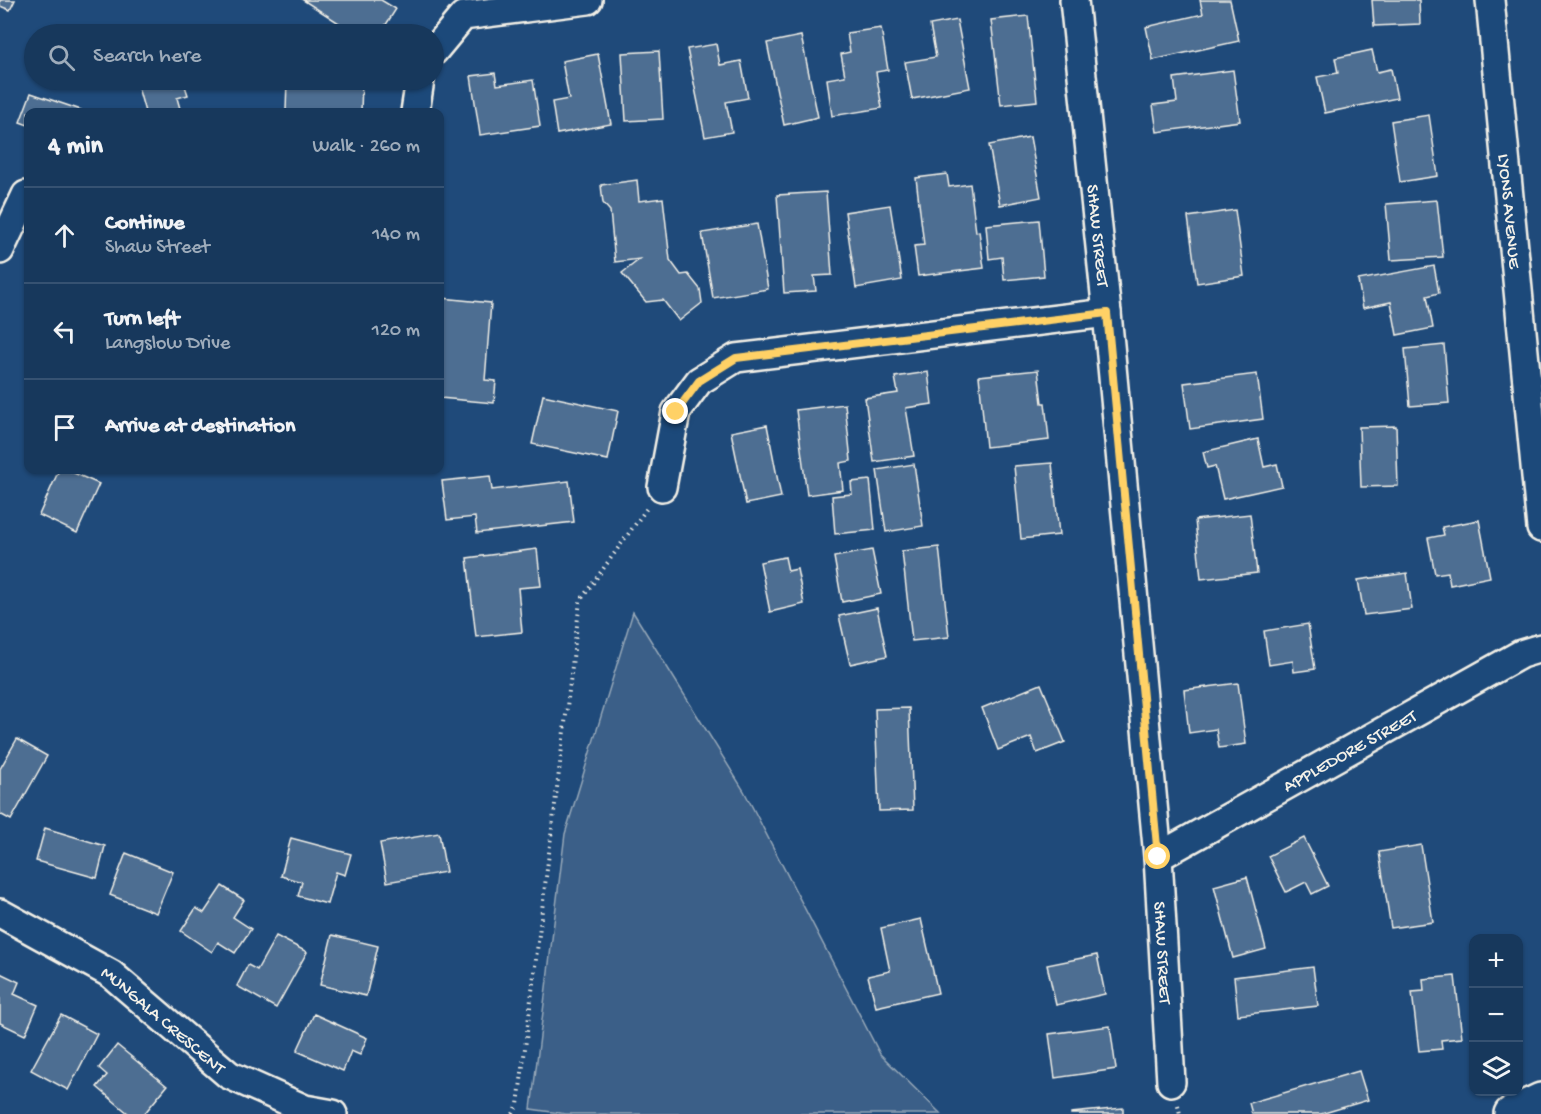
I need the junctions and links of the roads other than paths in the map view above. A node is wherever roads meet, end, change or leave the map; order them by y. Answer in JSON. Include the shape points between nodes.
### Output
{"nodes":[{"id":1,"x":588,"y":0,"type":"edge"},
{"id":2,"x":1074,"y":0,"type":"edge"},
{"id":3,"x":1490,"y":0,"type":"edge"},
{"id":4,"x":444,"y":39,"type":"edge"},
{"id":5,"x":418,"y":90,"type":"edge"},
{"id":6,"x":415,"y":108,"type":"edge"},
{"id":7,"x":24,"y":199,"type":"edge"},
{"id":8,"x":0,"y":250,"type":"edge"},
{"id":9,"x":1107,"y":313,"type":"junction"},
{"id":10,"x":662,"y":488,"type":"road end"},
{"id":11,"x":1541,"y":528,"type":"edge"},
{"id":12,"x":1541,"y":648,"type":"edge"},
{"id":13,"x":1158,"y":857,"type":"junction"},
{"id":14,"x":0,"y":913,"type":"edge"},
{"id":15,"x":1171,"y":1082,"type":"dead end"},
{"id":16,"x":1541,"y":1100,"type":"edge"},
{"id":17,"x":333,"y":1114,"type":"edge"},
{"id":18,"x":1511,"y":1114,"type":"edge"}],
"edges":[{"from":1,"to":4,"type":"street","via":[[463,16]]},
{"from":2,"to":9,"type":"street","name":"SHAW STREET"},
{"from":3,"to":11,"type":"street","name":"LYONS AVENUE"},
{"from":5,"to":6,"type":"street"},
{"from":7,"to":8,"type":"street"},
{"from":9,"to":10,"type":"street","via":[[736,358],[699,381],[676,412]]},
{"from":9,"to":13,"type":"street","name":"SHAW STREET"},
{"from":12,"to":13,"type":"street","name":"APPLEDORE STREET","via":[[1521,654]]},
{"from":13,"to":15,"type":"street","name":"SHAW STREET"},
{"from":14,"to":17,"type":"street","name":"MUNGALA CRESCENT","via":[[111,974],[229,1075],[305,1109]]},
{"from":16,"to":18,"type":"main road"}]}
